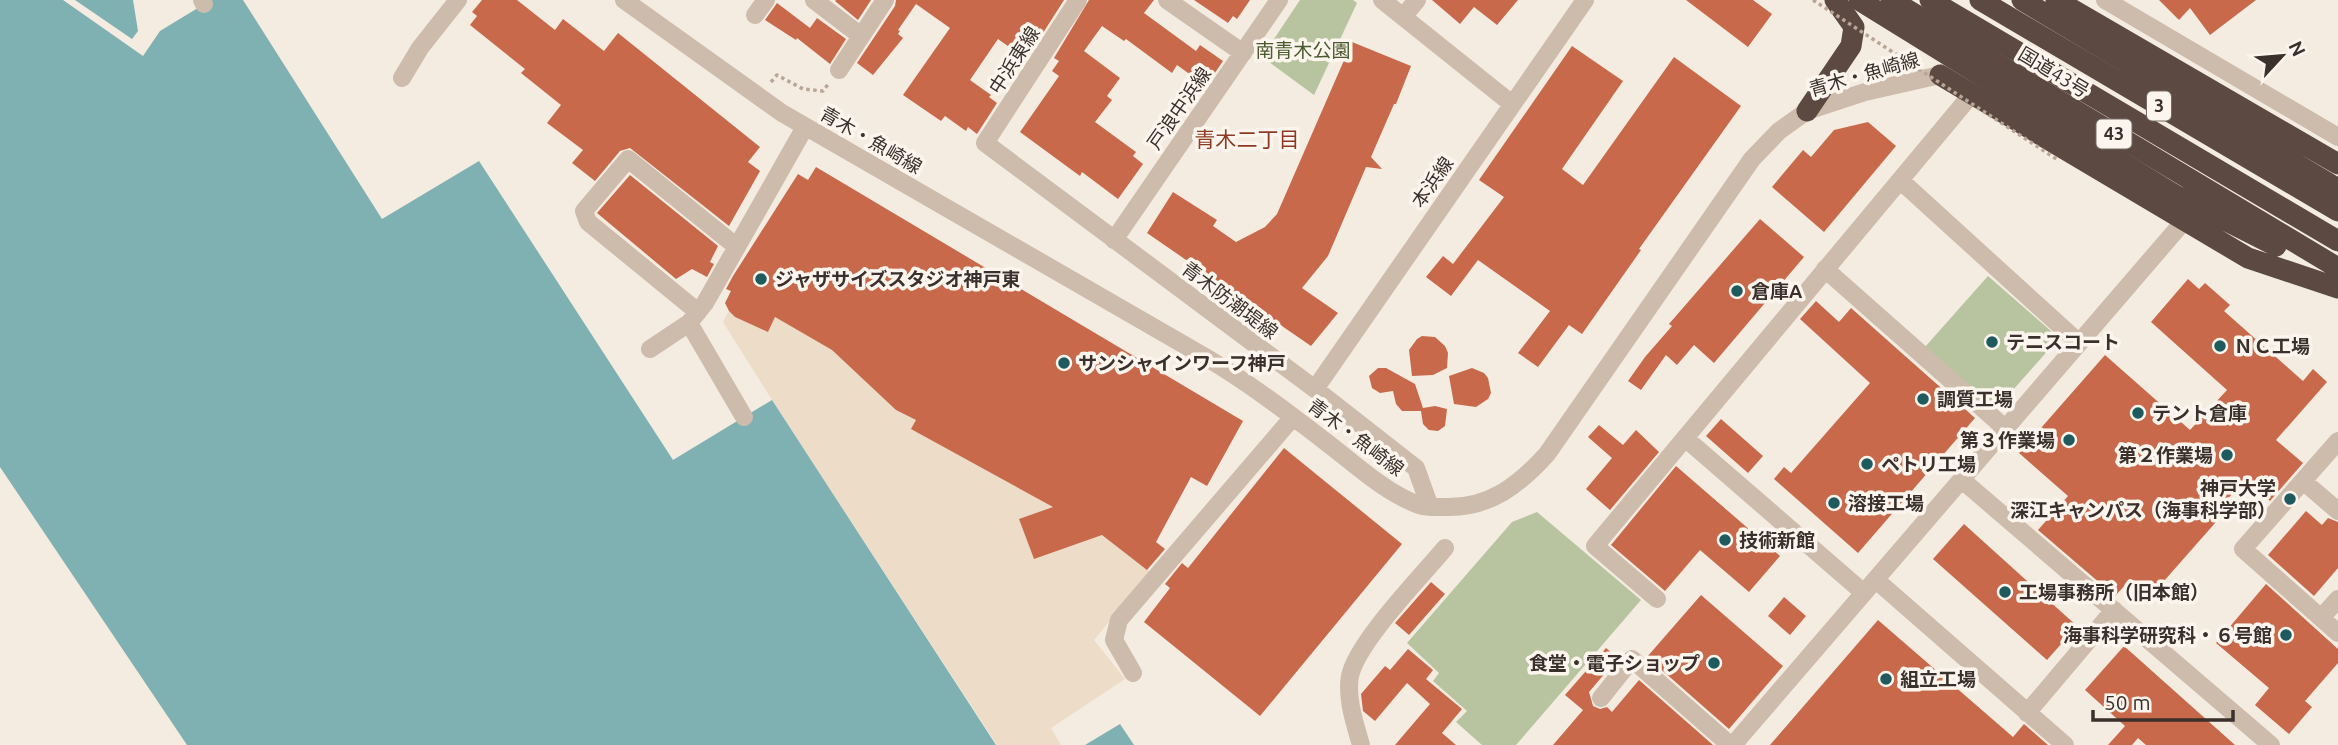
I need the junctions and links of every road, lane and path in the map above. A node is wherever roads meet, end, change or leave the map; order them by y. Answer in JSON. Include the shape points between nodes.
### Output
{"nodes":[{"id":1,"x":458,"y":0,"type":"edge"},
{"id":2,"x":624,"y":0,"type":"edge"},
{"id":3,"x":766,"y":0,"type":"edge"},
{"id":4,"x":814,"y":0,"type":"edge"},
{"id":5,"x":885,"y":0,"type":"edge"},
{"id":6,"x":1077,"y":0,"type":"edge"},
{"id":7,"x":1167,"y":0,"type":"edge"},
{"id":8,"x":1279,"y":0,"type":"edge"},
{"id":9,"x":1382,"y":0,"type":"edge"},
{"id":10,"x":1417,"y":0,"type":"edge"},
{"id":11,"x":1585,"y":0,"type":"edge"},
{"id":12,"x":1813,"y":0,"type":"edge"},
{"id":13,"x":1836,"y":0,"type":"edge"},
{"id":14,"x":1859,"y":0,"type":"edge"},
{"id":15,"x":1891,"y":0,"type":"edge"},
{"id":16,"x":1930,"y":0,"type":"edge"},
{"id":17,"x":1980,"y":0,"type":"edge"},
{"id":18,"x":2105,"y":0,"type":"edge"},
{"id":19,"x":2039,"y":2,"type":"edge"},
{"id":20,"x":755,"y":15,"type":"dead end"},
{"id":21,"x":1403,"y":17,"type":"junction"},
{"id":22,"x":861,"y":36,"type":"junction"},
{"id":23,"x":1243,"y":53,"type":"junction"},
{"id":24,"x":1980,"y":54,"type":"junction"},
{"id":25,"x":839,"y":70,"type":"dead end"},
{"id":26,"x":1940,"y":75,"type":"junction"},
{"id":27,"x":402,"y":78,"type":"dead end"},
{"id":28,"x":771,"y":82,"type":"dead end"},
{"id":29,"x":823,"y":92,"type":"dead end"},
{"id":30,"x":1971,"y":95,"type":"junction"},
{"id":31,"x":1512,"y":104,"type":"junction"},
{"id":32,"x":1807,"y":111,"type":"junction"},
{"id":33,"x":805,"y":127,"type":"junction"},
{"id":34,"x":2338,"y":137,"type":"edge"},
{"id":35,"x":985,"y":143,"type":"joint"},
{"id":36,"x":2329,"y":159,"type":"edge"},
{"id":37,"x":2059,"y":160,"type":"dead end"},
{"id":38,"x":1901,"y":180,"type":"junction"},
{"id":39,"x":2338,"y":189,"type":"edge"},
{"id":40,"x":2338,"y":211,"type":"edge"},
{"id":41,"x":2184,"y":221,"type":"junction"},
{"id":42,"x":1114,"y":240,"type":"junction"},
{"id":43,"x":2338,"y":241,"type":"edge"},
{"id":44,"x":737,"y":247,"type":"junction"},
{"id":45,"x":2338,"y":268,"type":"edge"},
{"id":46,"x":1825,"y":269,"type":"junction"},
{"id":47,"x":2338,"y":276,"type":"edge"},
{"id":48,"x":2338,"y":288,"type":"edge"},
{"id":49,"x":693,"y":318,"type":"junction"},
{"id":50,"x":2078,"y":342,"type":"junction"},
{"id":51,"x":650,"y":349,"type":"dead end"},
{"id":52,"x":1315,"y":389,"type":"junction"},
{"id":53,"x":1293,"y":416,"type":"junction"},
{"id":54,"x":744,"y":417,"type":"dead end"},
{"id":55,"x":2006,"y":429,"type":"junction"},
{"id":56,"x":1685,"y":438,"type":"junction"},
{"id":57,"x":2338,"y":441,"type":"edge"},
{"id":58,"x":1962,"y":480,"type":"junction"},
{"id":59,"x":2303,"y":481,"type":"junction"},
{"id":60,"x":1430,"y":507,"type":"junction"},
{"id":61,"x":2338,"y":511,"type":"edge"},
{"id":62,"x":1445,"y":548,"type":"dead end"},
{"id":63,"x":1870,"y":586,"type":"junction"},
{"id":64,"x":1657,"y":598,"type":"dead end"},
{"id":65,"x":2338,"y":599,"type":"edge"},
{"id":66,"x":2114,"y":610,"type":"junction"},
{"id":67,"x":2321,"y":618,"type":"junction"},
{"id":68,"x":2338,"y":633,"type":"edge"},
{"id":69,"x":1133,"y":673,"type":"dead end"},
{"id":70,"x":1601,"y":698,"type":"dead end"},
{"id":71,"x":2027,"y":713,"type":"junction"},
{"id":72,"x":1361,"y":745,"type":"edge"},
{"id":73,"x":1732,"y":745,"type":"edge"},
{"id":74,"x":2065,"y":745,"type":"edge"},
{"id":75,"x":2271,"y":745,"type":"edge"}],
"edges":[{"from":1,"to":27,"type":"street"},
{"from":2,"to":33,"type":"street","name":"青木・魚崎線"},
{"from":3,"to":20,"type":"street"},
{"from":4,"to":22,"type":"street"},
{"from":5,"to":22,"type":"street"},
{"from":6,"to":35,"type":"street","name":"中浜東線"},
{"from":7,"to":23,"type":"street"},
{"from":8,"to":23,"type":"street","name":"戸浪中浜線"},
{"from":9,"to":21,"type":"street"},
{"from":10,"to":21,"type":"street"},
{"from":11,"to":31,"type":"street","name":"本浜線"},
{"from":12,"to":37,"type":"path","bridge":true},
{"from":13,"to":32,"type":"highway","via":[[1854,27],[1851,46]]},
{"from":14,"to":47,"type":"highway","bridge":true,"via":[[2174,194]]},
{"from":15,"to":24,"type":"highway","name":"国道43号","number":"43"},
{"from":16,"to":43,"type":"highway","number":"3","bridge":true},
{"from":17,"to":40,"type":"highway","number":"3","bridge":true},
{"from":18,"to":34,"type":"street"},
{"from":19,"to":24,"type":"street","name":"青木・魚崎線"},
{"from":19,"to":36,"type":"highway"},
{"from":19,"to":39,"type":"highway"},
{"from":21,"to":31,"type":"street"},
{"from":22,"to":25,"type":"street"},
{"from":23,"to":42,"type":"street","name":"戸浪中浜線"},
{"from":24,"to":26,"type":"street","name":"青木・魚崎線"},
{"from":24,"to":45,"type":"highway","name":"国道43号","number":"43"},
{"from":26,"to":30,"type":"highway"},
{"from":26,"to":32,"type":"street","name":"青木・魚崎線"},
{"from":28,"to":29,"type":"path","via":[[777,75],[803,89]]},
{"from":30,"to":38,"type":"street"},
{"from":30,"to":41,"type":"highway"},
{"from":31,"to":52,"type":"street","name":"本浜線"},
{"from":32,"to":60,"type":"street","name":"青木・魚崎線","via":[[1752,159],[1527,477],[1482,503]]},
{"from":33,"to":44,"type":"street"},
{"from":33,"to":53,"type":"street","name":"青木・魚崎線","via":[[1208,358]]},
{"from":35,"to":42,"type":"street","name":"青木防潮堤線"},
{"from":38,"to":46,"type":"street"},
{"from":38,"to":50,"type":"street"},
{"from":41,"to":48,"type":"highway","via":[[2248,258]]},
{"from":41,"to":50,"type":"street"},
{"from":42,"to":52,"type":"street","name":"青木防潮堤線"},
{"from":44,"to":49,"type":"street"},
{"from":44,"to":49,"type":"street","via":[[628,159],[584,211],[588,222]]},
{"from":46,"to":55,"type":"street"},
{"from":46,"to":56,"type":"street"},
{"from":49,"to":51,"type":"street"},
{"from":49,"to":54,"type":"street"},
{"from":50,"to":55,"type":"street"},
{"from":52,"to":60,"type":"street","name":"青木防潮堤線","via":[[1416,468]]},
{"from":53,"to":60,"type":"street","name":"青木・魚崎線","via":[[1390,490]]},
{"from":53,"to":69,"type":"street","via":[[1119,620],[1114,640]]},
{"from":55,"to":58,"type":"street"},
{"from":56,"to":63,"type":"street"},
{"from":56,"to":64,"type":"street","via":[[1595,546]]},
{"from":57,"to":59,"type":"street"},
{"from":58,"to":63,"type":"street"},
{"from":58,"to":66,"type":"street"},
{"from":59,"to":61,"type":"street"},
{"from":59,"to":67,"type":"street","via":[[2243,549]]},
{"from":62,"to":72,"type":"street","via":[[1362,646],[1350,677],[1352,712]]},
{"from":63,"to":71,"type":"street"},
{"from":63,"to":73,"type":"street"},
{"from":65,"to":67,"type":"street"},
{"from":66,"to":71,"type":"street"},
{"from":66,"to":75,"type":"street"},
{"from":67,"to":68,"type":"street"},
{"from":70,"to":73,"type":"street","via":[[1632,659]]},
{"from":71,"to":74,"type":"street"}]}
